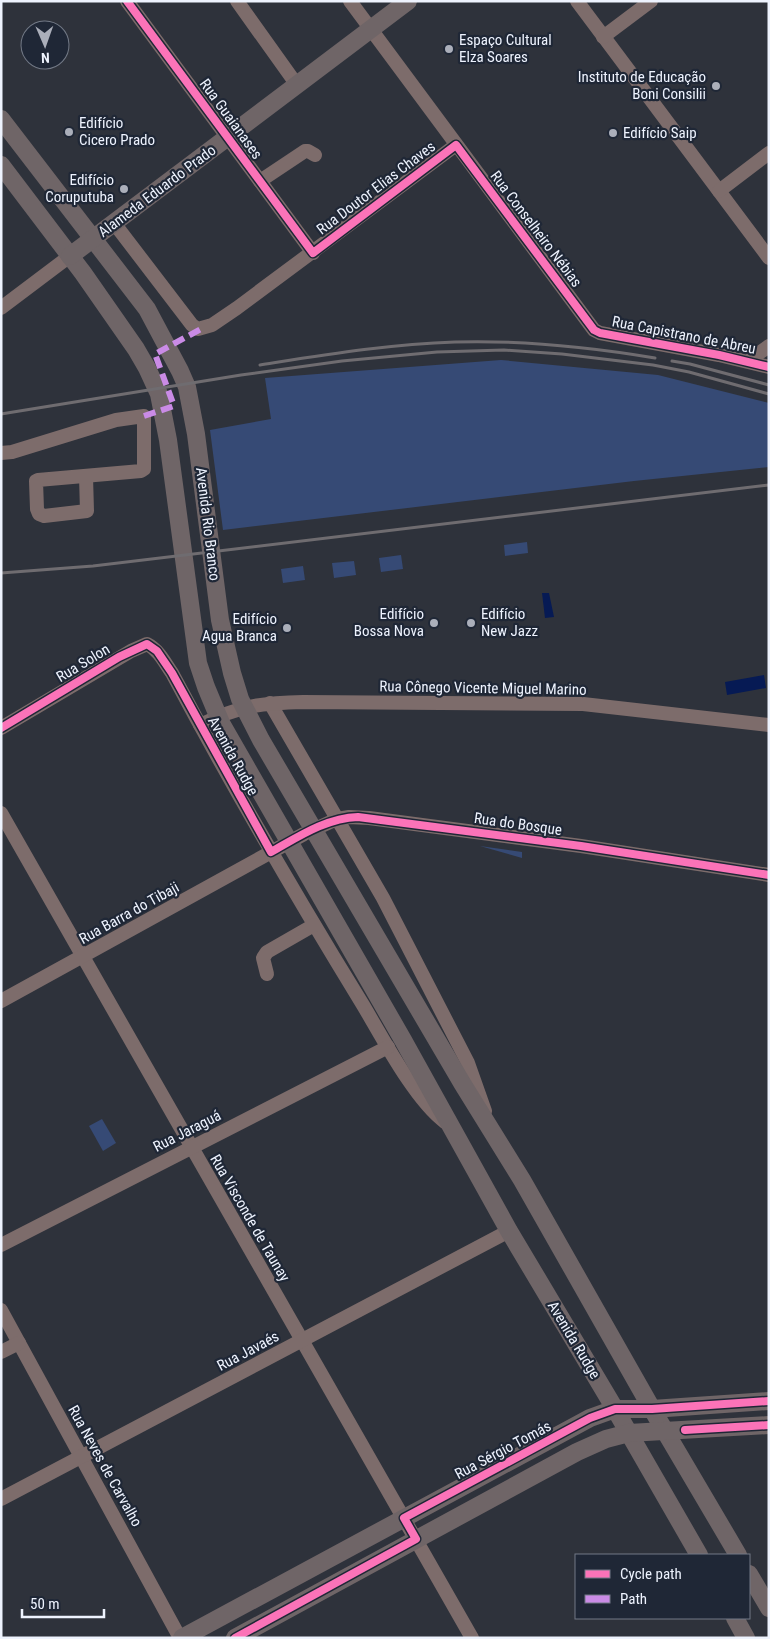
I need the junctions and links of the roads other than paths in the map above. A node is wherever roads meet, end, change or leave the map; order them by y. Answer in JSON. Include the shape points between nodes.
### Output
{"nodes":[{"id":1,"x":127,"y":1,"type":"edge"},
{"id":2,"x":237,"y":1,"type":"edge"},
{"id":3,"x":350,"y":1,"type":"edge"},
{"id":4,"x":408,"y":1,"type":"edge"},
{"id":5,"x":577,"y":1,"type":"edge"},
{"id":6,"x":652,"y":1,"type":"edge"},
{"id":7,"x":371,"y":30,"type":"junction"},
{"id":8,"x":603,"y":37,"type":"junction"},
{"id":9,"x":297,"y":85,"type":"junction"},
{"id":10,"x":1,"y":119,"type":"edge"},
{"id":11,"x":227,"y":137,"type":"junction"},
{"id":12,"x":456,"y":145,"type":"junction"},
{"id":13,"x":769,"y":154,"type":"edge"},
{"id":14,"x":315,"y":155,"type":"dead end"},
{"id":15,"x":1,"y":165,"type":"edge"},
{"id":16,"x":260,"y":181,"type":"junction"},
{"id":17,"x":719,"y":191,"type":"junction"},
{"id":18,"x":114,"y":223,"type":"junction"},
{"id":19,"x":93,"y":240,"type":"junction"},
{"id":20,"x":313,"y":253,"type":"junction"},
{"id":21,"x":70,"y":256,"type":"junction"},
{"id":22,"x":769,"y":258,"type":"edge"},
{"id":23,"x":1,"y":308,"type":"edge"},
{"id":24,"x":594,"y":330,"type":"joint"},
{"id":25,"x":769,"y":346,"type":"edge"},
{"id":26,"x":748,"y":361,"type":"junction"},
{"id":27,"x":769,"y":367,"type":"edge"},
{"id":28,"x":1,"y":453,"type":"edge"},
{"id":29,"x":86,"y":476,"type":"dead end"},
{"id":30,"x":172,"y":674,"type":"joint"},
{"id":31,"x":270,"y":703,"type":"junction"},
{"id":32,"x":200,"y":725,"type":"junction"},
{"id":33,"x":769,"y":725,"type":"edge"},
{"id":34,"x":1,"y":728,"type":"edge"},
{"id":35,"x":1,"y":813,"type":"edge"},
{"id":36,"x":337,"y":819,"type":"junction"},
{"id":37,"x":271,"y":852,"type":"junction"},
{"id":38,"x":769,"y":875,"type":"edge"},
{"id":39,"x":314,"y":925,"type":"junction"},
{"id":40,"x":82,"y":957,"type":"junction"},
{"id":41,"x":358,"y":964,"type":"joint"},
{"id":42,"x":267,"y":974,"type":"dead end"},
{"id":43,"x":1,"y":1001,"type":"edge"},
{"id":44,"x":388,"y":1047,"type":"junction"},
{"id":45,"x":449,"y":1125,"type":"junction"},
{"id":46,"x":489,"y":1126,"type":"junction"},
{"id":47,"x":191,"y":1147,"type":"junction"},
{"id":48,"x":509,"y":1231,"type":"junction"},
{"id":49,"x":1,"y":1245,"type":"edge"},
{"id":50,"x":1,"y":1310,"type":"edge"},
{"id":51,"x":302,"y":1341,"type":"junction"},
{"id":52,"x":19,"y":1343,"type":"junction"},
{"id":53,"x":1,"y":1352,"type":"edge"},
{"id":54,"x":769,"y":1401,"type":"edge"},
{"id":55,"x":615,"y":1409,"type":"junction"},
{"id":56,"x":652,"y":1409,"type":"junction"},
{"id":57,"x":769,"y":1424,"type":"edge"},
{"id":58,"x":665,"y":1431,"type":"junction"},
{"id":59,"x":629,"y":1434,"type":"junction"},
{"id":60,"x":81,"y":1457,"type":"junction"},
{"id":61,"x":1,"y":1499,"type":"edge"},
{"id":62,"x":404,"y":1518,"type":"junction"},
{"id":63,"x":416,"y":1540,"type":"junction"},
{"id":64,"x":698,"y":1554,"type":"edge"},
{"id":65,"x":737,"y":1554,"type":"edge"},
{"id":66,"x":750,"y":1576,"type":"edge"},
{"id":67,"x":769,"y":1608,"type":"edge"},
{"id":68,"x":736,"y":1619,"type":"edge"},
{"id":69,"x":181,"y":1638,"type":"edge"},
{"id":70,"x":235,"y":1638,"type":"edge"},
{"id":71,"x":472,"y":1638,"type":"edge"},
{"id":72,"x":746,"y":1638,"type":"edge"}],
"edges":[{"from":1,"to":11,"type":"street","name":"Rua Guaianases"},
{"from":2,"to":9,"type":"street"},
{"from":3,"to":7,"type":"street","name":"Rua Conselheiro Nébias"},
{"from":4,"to":7,"type":"main road","name":"Alameda Eduardo Prado"},
{"from":5,"to":8,"type":"street"},
{"from":6,"to":8,"type":"street"},
{"from":7,"to":9,"type":"main road","name":"Alameda Eduardo Prado"},
{"from":7,"to":12,"type":"street","name":"Rua Conselheiro Nébias"},
{"from":8,"to":17,"type":"street"},
{"from":9,"to":11,"type":"main road","name":"Alameda Eduardo Prado"},
{"from":10,"to":19,"type":"main road","name":"Avenida Rio Branco"},
{"from":11,"to":16,"type":"street","name":"Rua Guaianases"},
{"from":11,"to":18,"type":"main road","name":"Alameda Eduardo Prado"},
{"from":12,"to":20,"type":"street","name":"Rua Doutor Elias Chaves"},
{"from":12,"to":24,"type":"street","name":"Rua Conselheiro Nébias"},
{"from":13,"to":17,"type":"street"},
{"from":14,"to":16,"type":"street","via":[[305,151]]},
{"from":15,"to":21,"type":"main road","name":"Avenida Rio Branco"},
{"from":16,"to":20,"type":"street","name":"Rua Guaianases"},
{"from":17,"to":22,"type":"street"},
{"from":18,"to":19,"type":"main road","name":"Alameda Eduardo Prado"},
{"from":18,"to":20,"type":"street","name":"Rua Doutor Elias Chaves","via":[[198,329],[212,325],[232,312]]},
{"from":19,"to":21,"type":"main road","name":"Alameda Eduardo Prado"},
{"from":19,"to":46,"type":"main road","name":"Avenida Rio Branco","via":[[147,309],[186,387],[196,434],[220,620],[240,698],[261,740]]},
{"from":21,"to":23,"type":"street","name":"Alameda Eduardo Prado"},
{"from":21,"to":41,"type":"main road","name":"Avenida Rio Branco","via":[[148,368],[159,394],[197,654],[206,687],[221,723]]},
{"from":24,"to":26,"type":"street","name":"Rua Capistrano de Abreu"},
{"from":25,"to":26,"type":"street"},
{"from":26,"to":27,"type":"street","name":"Rua Capistrano de Abreu"},
{"from":28,"to":29,"type":"street","via":[[116,420],[144,416],[144,469]]},
{"from":30,"to":32,"type":"street","name":"Avenida Rudge"},
{"from":30,"to":34,"type":"street","name":"Rua Solon","via":[[157,651],[147,644]]},
{"from":31,"to":32,"type":"street","name":"Rua Cônego Vicente Miguel Marino","via":[[239,708]]},
{"from":31,"to":33,"type":"street","name":"Rua Cônego Vicente Miguel Marino","via":[[583,704]]},
{"from":31,"to":36,"type":"street"},
{"from":32,"to":37,"type":"street","name":"Avenida Rudge"},
{"from":35,"to":40,"type":"street","name":"Rua Visconde de Taunay"},
{"from":36,"to":37,"type":"street","name":"Rua do Bosque"},
{"from":36,"to":38,"type":"street","name":"Rua do Bosque","via":[[369,818]]},
{"from":36,"to":46,"type":"street","via":[[383,898],[468,1063]]},
{"from":37,"to":39,"type":"street","name":"Avenida Rudge"},
{"from":37,"to":40,"type":"street","name":"Rua Barra do Tibaji"},
{"from":39,"to":42,"type":"street","via":[[264,955]]},
{"from":39,"to":44,"type":"street","name":"Avenida Rudge"},
{"from":40,"to":43,"type":"street","name":"Rua Barra do Tibaji"},
{"from":40,"to":47,"type":"street","name":"Rua Visconde de Taunay"},
{"from":41,"to":45,"type":"main road","name":"Avenida Rudge"},
{"from":44,"to":45,"type":"street","name":"Avenida Rudge","via":[[426,1102]]},
{"from":44,"to":47,"type":"street","name":"Rua Jaraguá"},
{"from":45,"to":48,"type":"main road","name":"Avenida Rudge"},
{"from":46,"to":56,"type":"main road"},
{"from":47,"to":49,"type":"street","name":"Rua Jaraguá"},
{"from":47,"to":51,"type":"street","name":"Rua Visconde de Taunay"},
{"from":48,"to":51,"type":"street","name":"Rua Javaés"},
{"from":48,"to":55,"type":"main road","name":"Avenida Rudge"},
{"from":50,"to":52,"type":"street","name":"Rua Neves de Carvalho"},
{"from":51,"to":60,"type":"street","name":"Rua Javaés"},
{"from":51,"to":62,"type":"street","name":"Rua Visconde de Taunay"},
{"from":52,"to":53,"type":"street"},
{"from":52,"to":60,"type":"street","name":"Rua Neves de Carvalho"},
{"from":54,"to":56,"type":"main road","name":"Rua Sérgio Tomás"},
{"from":55,"to":56,"type":"main road","name":"Rua Sérgio Tomás"},
{"from":55,"to":59,"type":"main road","name":"Avenida Rudge"},
{"from":55,"to":62,"type":"main road","name":"Rua Sérgio Tomás","via":[[590,1418]]},
{"from":56,"to":58,"type":"main road"},
{"from":57,"to":58,"type":"main road"},
{"from":58,"to":59,"type":"main road"},
{"from":58,"to":65,"type":"main road"},
{"from":59,"to":63,"type":"main road","via":[[606,1439],[578,1452]]},
{"from":59,"to":64,"type":"main road","name":"Avenida Rudge"},
{"from":60,"to":61,"type":"street","name":"Rua Javaés"},
{"from":60,"to":69,"type":"street","name":"Rua Neves de Carvalho"},
{"from":62,"to":63,"type":"street","name":"Rua Visconde de Taunay"},
{"from":62,"to":69,"type":"main road","name":"Rua Sérgio Tomás"},
{"from":63,"to":70,"type":"main road"},
{"from":63,"to":71,"type":"street","name":"Rua Visconde de Taunay"},
{"from":66,"to":67,"type":"main road"},
{"from":68,"to":72,"type":"main road"}]}
